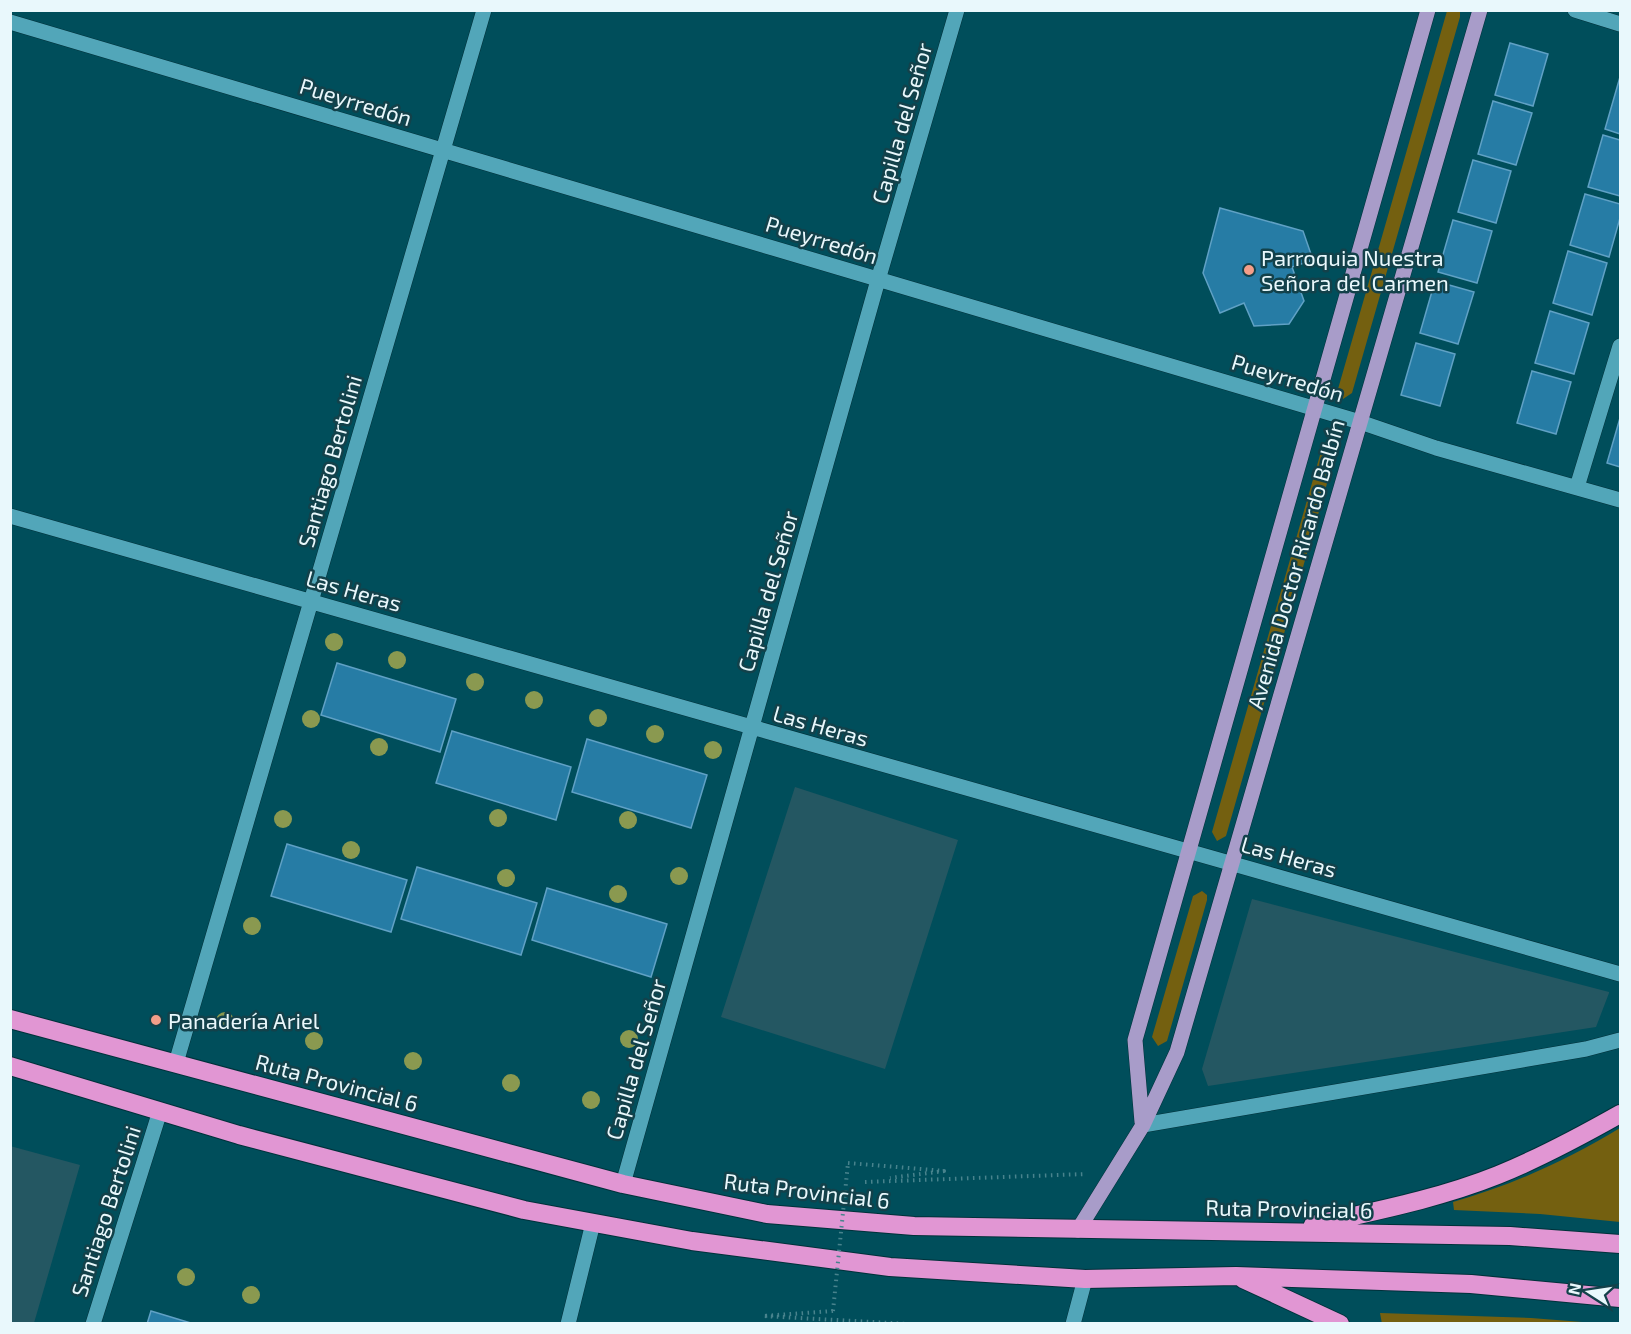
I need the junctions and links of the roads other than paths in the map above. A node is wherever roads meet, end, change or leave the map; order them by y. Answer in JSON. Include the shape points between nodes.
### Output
{"nodes":[{"id":1,"x":484,"y":10,"type":"edge"},
{"id":2,"x":957,"y":10,"type":"edge"},
{"id":3,"x":1428,"y":10,"type":"edge"},
{"id":4,"x":1479,"y":10,"type":"edge"},
{"id":5,"x":1575,"y":10,"type":"edge"},
{"id":6,"x":10,"y":22,"type":"edge"},
{"id":7,"x":1620,"y":24,"type":"edge"},
{"id":8,"x":443,"y":150,"type":"junction"},
{"id":9,"x":878,"y":280,"type":"junction"},
{"id":10,"x":1620,"y":346,"type":"edge"},
{"id":11,"x":1315,"y":409,"type":"junction"},
{"id":12,"x":1360,"y":422,"type":"junction"},
{"id":13,"x":1577,"y":487,"type":"junction"},
{"id":14,"x":1620,"y":500,"type":"edge"},
{"id":15,"x":10,"y":516,"type":"edge"},
{"id":16,"x":311,"y":602,"type":"junction"},
{"id":17,"x":752,"y":728,"type":"junction"},
{"id":18,"x":1189,"y":851,"type":"junction"},
{"id":19,"x":1231,"y":863,"type":"junction"},
{"id":20,"x":1620,"y":974,"type":"edge"},
{"id":21,"x":10,"y":1019,"type":"edge"},
{"id":22,"x":1620,"y":1040,"type":"edge"},
{"id":23,"x":176,"y":1063,"type":"junction"},
{"id":24,"x":10,"y":1066,"type":"edge"},
{"id":25,"x":160,"y":1111,"type":"junction"},
{"id":26,"x":1620,"y":1114,"type":"edge"},
{"id":27,"x":1143,"y":1125,"type":"junction"},
{"id":28,"x":623,"y":1184,"type":"junction"},
{"id":29,"x":593,"y":1223,"type":"junction"},
{"id":30,"x":1078,"y":1230,"type":"junction"},
{"id":31,"x":1281,"y":1232,"type":"junction"},
{"id":32,"x":1620,"y":1244,"type":"edge"},
{"id":33,"x":1236,"y":1276,"type":"junction"},
{"id":34,"x":1085,"y":1279,"type":"junction"},
{"id":35,"x":1620,"y":1298,"type":"edge"},
{"id":36,"x":93,"y":1323,"type":"edge"},
{"id":37,"x":568,"y":1323,"type":"edge"},
{"id":38,"x":1073,"y":1323,"type":"edge"},
{"id":39,"x":1340,"y":1323,"type":"edge"}],
"edges":[{"from":1,"to":8,"type":"street","name":"Santiago Bertolini"},
{"from":2,"to":9,"type":"street","name":"Capilla del Señor"},
{"from":3,"to":11,"type":"main road","name":"Avenida Doctor Ricardo Balbín"},
{"from":4,"to":12,"type":"main road","name":"Avenida Doctor Ricardo Balbín"},
{"from":5,"to":7,"type":"street"},
{"from":6,"to":8,"type":"street","name":"Pueyrredón"},
{"from":8,"to":9,"type":"street","name":"Pueyrredón"},
{"from":8,"to":16,"type":"street","name":"Santiago Bertolini"},
{"from":9,"to":11,"type":"street","name":"Pueyrredón"},
{"from":9,"to":17,"type":"street","name":"Capilla del Señor"},
{"from":10,"to":13,"type":"street"},
{"from":11,"to":12,"type":"street","name":"Pueyrredón"},
{"from":11,"to":18,"type":"main road","name":"Avenida Doctor Ricardo Balbín"},
{"from":12,"to":13,"type":"street","name":"Pueyrredón","via":[[1436,448]]},
{"from":12,"to":19,"type":"main road","name":"Avenida Doctor Ricardo Balbín"},
{"from":13,"to":14,"type":"street","name":"Pueyrredón"},
{"from":15,"to":16,"type":"street","name":"Las Heras"},
{"from":16,"to":17,"type":"street","name":"Las Heras"},
{"from":16,"to":23,"type":"street","name":"Santiago Bertolini"},
{"from":17,"to":18,"type":"street","name":"Las Heras"},
{"from":17,"to":28,"type":"street","name":"Capilla del Señor"},
{"from":18,"to":19,"type":"street","name":"Las Heras"},
{"from":18,"to":27,"type":"main road","name":"Avenida Doctor Ricardo Balbín","via":[[1135,1040]]},
{"from":19,"to":20,"type":"street","name":"Las Heras"},
{"from":19,"to":27,"type":"main road","name":"Avenida Doctor Ricardo Balbín","via":[[1177,1052]]},
{"from":21,"to":23,"type":"highway","name":"Ruta Provincial 6"},
{"from":22,"to":27,"type":"street"},
{"from":23,"to":28,"type":"highway","name":"Ruta Provincial 6"},
{"from":24,"to":25,"type":"highway"},
{"from":25,"to":29,"type":"highway","via":[[524,1210]]},
{"from":25,"to":36,"type":"street","name":"Santiago Bertolini"},
{"from":26,"to":31,"type":"highway","via":[[1535,1159],[1462,1188],[1405,1205]]},
{"from":27,"to":30,"type":"main road","name":"Avenida Doctor Ricardo Balbín"},
{"from":28,"to":30,"type":"highway","name":"Ruta Provincial 6","via":[[767,1214],[914,1226]]},
{"from":29,"to":34,"type":"highway","via":[[692,1241],[890,1267]]},
{"from":29,"to":37,"type":"street"},
{"from":30,"to":31,"type":"highway","name":"Ruta Provincial 6"},
{"from":31,"to":32,"type":"highway","name":"Ruta Provincial 6","via":[[1510,1236]]},
{"from":33,"to":34,"type":"highway"},
{"from":33,"to":35,"type":"highway","via":[[1471,1284]]},
{"from":33,"to":39,"type":"highway"},
{"from":34,"to":38,"type":"street"}]}
